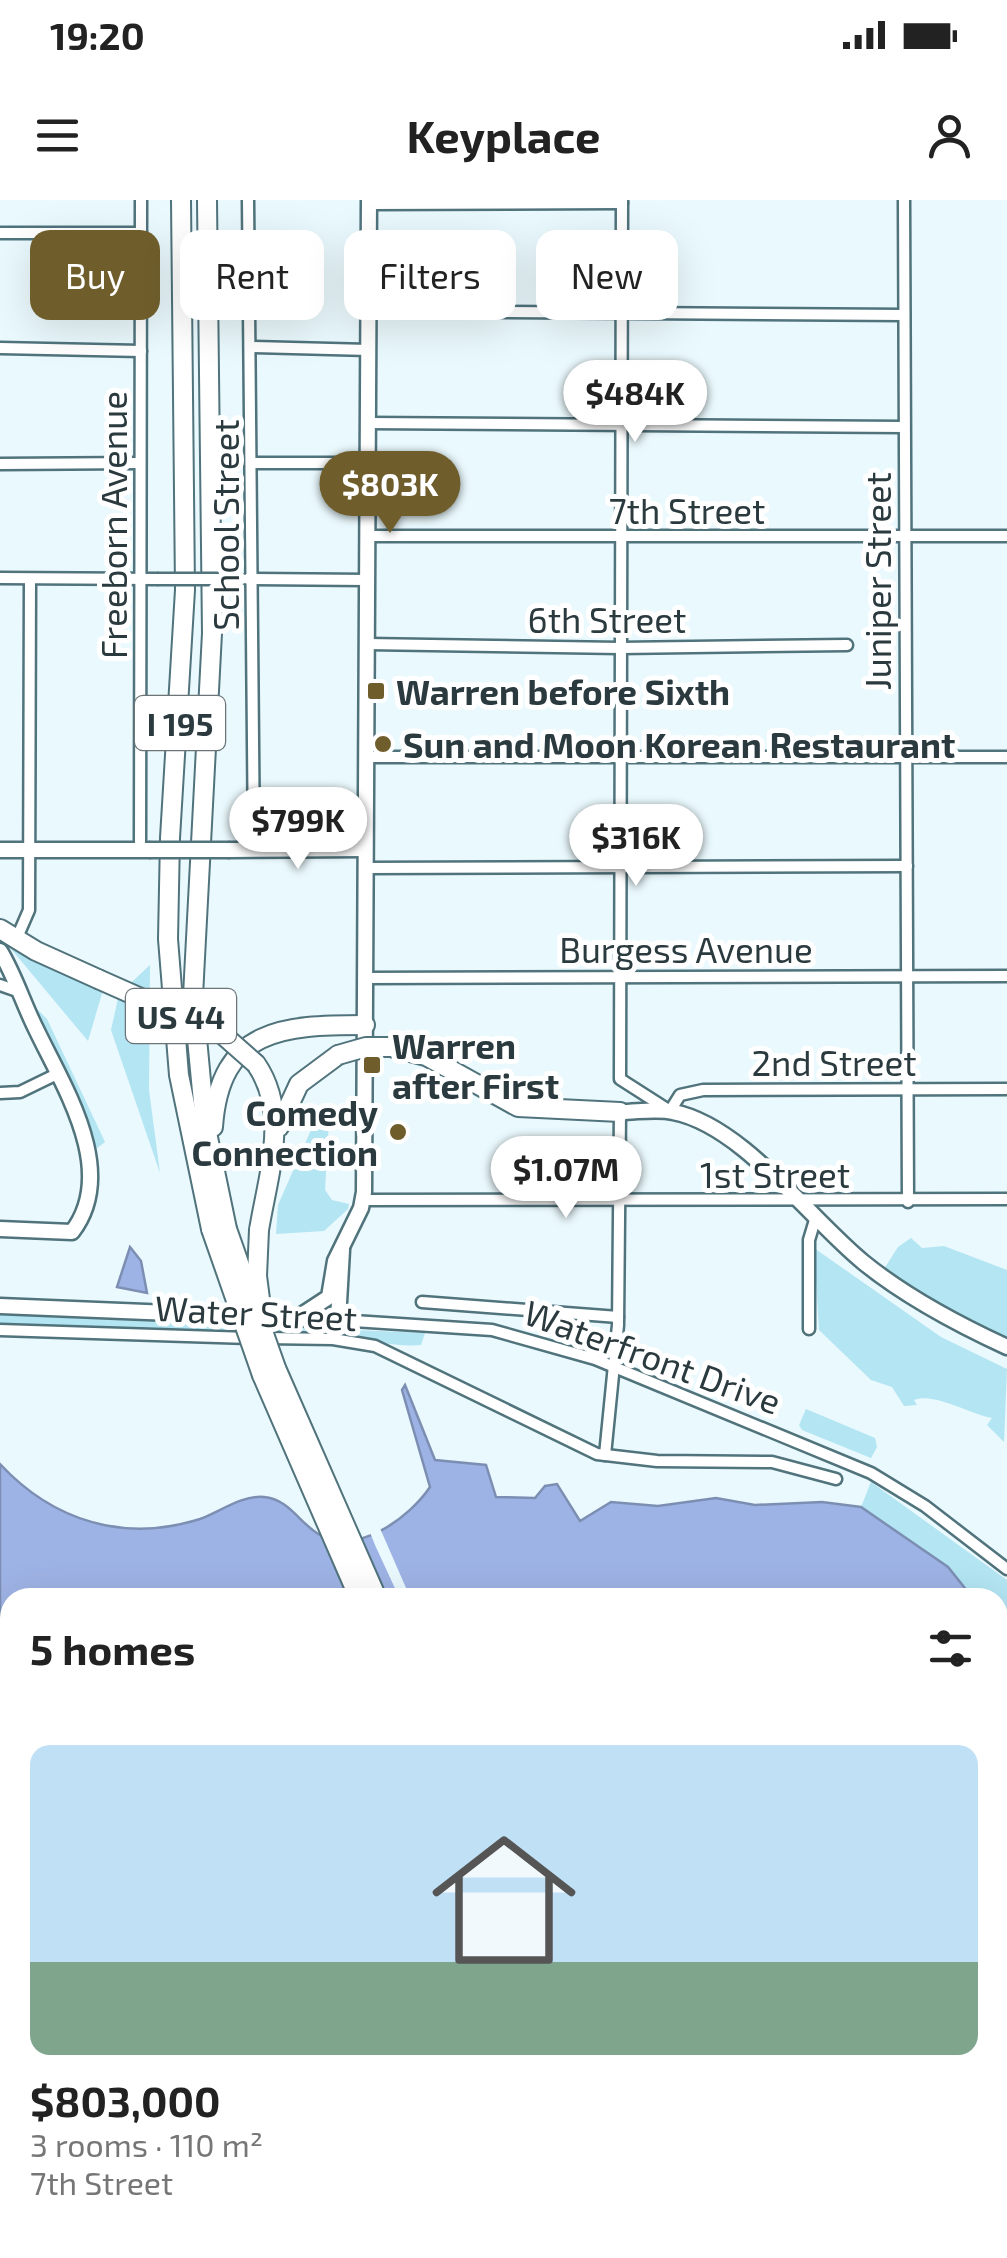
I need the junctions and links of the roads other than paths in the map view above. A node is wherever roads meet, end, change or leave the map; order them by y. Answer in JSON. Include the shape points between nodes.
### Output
{"nodes":[{"id":1,"x":141,"y":200,"type":"edge"},
{"id":2,"x":181,"y":200,"type":"edge"},
{"id":3,"x":207,"y":200,"type":"edge"},
{"id":4,"x":248,"y":200,"type":"edge"},
{"id":5,"x":904,"y":200,"type":"edge"},
{"id":6,"x":368,"y":202,"type":"edge"},
{"id":7,"x":622,"y":202,"type":"edge"},
{"id":8,"x":141,"y":230,"type":"edge"},
{"id":9,"x":368,"y":230,"type":"edge"},
{"id":10,"x":622,"y":230,"type":"edge"},
{"id":11,"x":0,"y":233,"type":"edge"},
{"id":12,"x":30,"y":233,"type":"edge"},
{"id":13,"x":678,"y":313,"type":"edge"},
{"id":14,"x":904,"y":315,"type":"junction"},
{"id":15,"x":140,"y":320,"type":"edge"},
{"id":16,"x":369,"y":320,"type":"edge"},
{"id":17,"x":622,"y":320,"type":"edge"},
{"id":18,"x":250,"y":347,"type":"junction"},
{"id":19,"x":0,"y":348,"type":"edge"},
{"id":20,"x":369,"y":350,"type":"junction"},
{"id":21,"x":140,"y":351,"type":"junction"},
{"id":22,"x":368,"y":423,"type":"junction"},
{"id":23,"x":622,"y":425,"type":"junction"},
{"id":24,"x":904,"y":426,"type":"junction"},
{"id":25,"x":252,"y":462,"type":"junction"},
{"id":26,"x":140,"y":463,"type":"junction"},
{"id":27,"x":368,"y":463,"type":"junction"},
{"id":28,"x":0,"y":464,"type":"edge"},
{"id":29,"x":368,"y":536,"type":"junction"},
{"id":30,"x":905,"y":536,"type":"junction"},
{"id":31,"x":1007,"y":536,"type":"edge"},
{"id":32,"x":618,"y":538,"type":"junction"},
{"id":33,"x":0,"y":578,"type":"edge"},
{"id":34,"x":30,"y":578,"type":"junction"},
{"id":35,"x":140,"y":579,"type":"junction"},
{"id":36,"x":248,"y":579,"type":"junction"},
{"id":37,"x":368,"y":580,"type":"junction"},
{"id":38,"x":367,"y":644,"type":"junction"},
{"id":39,"x":847,"y":645,"type":"dead end"},
{"id":40,"x":620,"y":648,"type":"junction"},
{"id":41,"x":367,"y":757,"type":"junction"},
{"id":42,"x":620,"y":758,"type":"junction"},
{"id":43,"x":904,"y":758,"type":"junction"},
{"id":44,"x":1007,"y":758,"type":"edge"},
{"id":45,"x":0,"y":850,"type":"edge"},
{"id":46,"x":29,"y":850,"type":"junction"},
{"id":47,"x":144,"y":850,"type":"junction"},
{"id":48,"x":254,"y":850,"type":"junction"},
{"id":49,"x":365,"y":850,"type":"junction"},
{"id":50,"x":906,"y":866,"type":"junction"},
{"id":51,"x":364,"y":868,"type":"junction"},
{"id":52,"x":621,"y":869,"type":"junction"},
{"id":53,"x":0,"y":929,"type":"edge"},
{"id":54,"x":16,"y":940,"type":"junction"},
{"id":55,"x":0,"y":951,"type":"edge"},
{"id":56,"x":620,"y":976,"type":"junction"},
{"id":57,"x":1007,"y":976,"type":"edge"},
{"id":58,"x":365,"y":978,"type":"junction"},
{"id":59,"x":905,"y":978,"type":"junction"},
{"id":60,"x":0,"y":985,"type":"edge"},
{"id":61,"x":20,"y":992,"type":"junction"},
{"id":62,"x":365,"y":1025,"type":"junction"},
{"id":63,"x":58,"y":1074,"type":"junction"},
{"id":64,"x":1007,"y":1089,"type":"edge"},
{"id":65,"x":905,"y":1090,"type":"junction"},
{"id":66,"x":0,"y":1093,"type":"edge"},
{"id":67,"x":670,"y":1111,"type":"junction"},
{"id":68,"x":620,"y":1112,"type":"junction"},
{"id":69,"x":270,"y":1167,"type":"junction"},
{"id":70,"x":217,"y":1187,"type":"junction"},
{"id":71,"x":363,"y":1200,"type":"junction"},
{"id":72,"x":1007,"y":1200,"type":"edge"},
{"id":73,"x":619,"y":1201,"type":"junction"},
{"id":74,"x":797,"y":1201,"type":"junction"},
{"id":75,"x":908,"y":1202,"type":"junction"},
{"id":76,"x":815,"y":1220,"type":"junction"},
{"id":77,"x":0,"y":1229,"type":"edge"},
{"id":78,"x":219,"y":1229,"type":"junction"},
{"id":79,"x":342,"y":1244,"type":"junction"},
{"id":80,"x":331,"y":1291,"type":"junction"},
{"id":81,"x":422,"y":1302,"type":"dead end"},
{"id":82,"x":0,"y":1306,"type":"edge"},
{"id":83,"x":618,"y":1317,"type":"junction"},
{"id":84,"x":298,"y":1318,"type":"junction"},
{"id":85,"x":338,"y":1320,"type":"junction"},
{"id":86,"x":809,"y":1329,"type":"dead end"},
{"id":87,"x":0,"y":1330,"type":"edge"},
{"id":88,"x":1007,"y":1348,"type":"edge"},
{"id":89,"x":612,"y":1367,"type":"junction"},
{"id":90,"x":276,"y":1368,"type":"junction"},
{"id":91,"x":604,"y":1455,"type":"junction"},
{"id":92,"x":836,"y":1478,"type":"dead end"},
{"id":93,"x":1007,"y":1569,"type":"edge"},
{"id":94,"x":355,"y":1588,"type":"edge"},
{"id":95,"x":373,"y":1588,"type":"edge"}],
"edges":[{"from":1,"to":8,"type":"street","name":"Freeborn Avenue"},
{"from":2,"to":78,"type":"highway","number":"I 195","via":[[186,590],[168,939],[180,1075]]},
{"from":3,"to":70,"type":"highway","number":"I 195","via":[[212,633],[193,976],[198,1068]]},
{"from":4,"to":18,"type":"street","name":"School Street"},
{"from":5,"to":14,"type":"street","name":"Juniper Street"},
{"from":6,"to":7,"type":"street"},
{"from":6,"to":9,"type":"main road"},
{"from":7,"to":10,"type":"street"},
{"from":11,"to":12,"type":"street"},
{"from":13,"to":14,"type":"street"},
{"from":14,"to":24,"type":"street","name":"Juniper Street"},
{"from":15,"to":21,"type":"street","name":"Freeborn Avenue"},
{"from":16,"to":20,"type":"main road"},
{"from":17,"to":23,"type":"street"},
{"from":18,"to":20,"type":"street"},
{"from":18,"to":25,"type":"street","name":"School Street"},
{"from":19,"to":21,"type":"street"},
{"from":20,"to":22,"type":"main road"},
{"from":21,"to":26,"type":"street","name":"Freeborn Avenue"},
{"from":22,"to":23,"type":"street"},
{"from":22,"to":27,"type":"main road"},
{"from":23,"to":24,"type":"street"},
{"from":23,"to":32,"type":"street"},
{"from":24,"to":30,"type":"street","name":"Juniper Street"},
{"from":25,"to":27,"type":"street"},
{"from":25,"to":36,"type":"street","name":"School Street"},
{"from":26,"to":28,"type":"street"},
{"from":26,"to":35,"type":"street","name":"Freeborn Avenue"},
{"from":27,"to":29,"type":"main road"},
{"from":29,"to":32,"type":"street","name":"7th Street"},
{"from":29,"to":37,"type":"main road"},
{"from":30,"to":31,"type":"street","name":"7th Street"},
{"from":30,"to":32,"type":"street","name":"7th Street"},
{"from":30,"to":43,"type":"street","name":"Juniper Street"},
{"from":32,"to":40,"type":"street"},
{"from":33,"to":34,"type":"street"},
{"from":34,"to":35,"type":"street"},
{"from":34,"to":46,"type":"street"},
{"from":35,"to":36,"type":"street","bridge":true},
{"from":35,"to":47,"type":"street","name":"Freeborn Avenue"},
{"from":36,"to":37,"type":"street"},
{"from":36,"to":48,"type":"street","name":"School Street"},
{"from":37,"to":38,"type":"main road"},
{"from":38,"to":40,"type":"street","name":"6th Street"},
{"from":38,"to":41,"type":"main road"},
{"from":39,"to":40,"type":"street","name":"6th Street"},
{"from":40,"to":42,"type":"street"},
{"from":41,"to":42,"type":"street"},
{"from":41,"to":49,"type":"main road"},
{"from":42,"to":43,"type":"street"},
{"from":42,"to":52,"type":"street"},
{"from":43,"to":44,"type":"street"},
{"from":43,"to":50,"type":"street","name":"Juniper Street"},
{"from":45,"to":46,"type":"main road"},
{"from":46,"to":47,"type":"main road"},
{"from":46,"to":54,"type":"street","via":[[28,916]]},
{"from":47,"to":48,"type":"main road","bridge":true},
{"from":48,"to":49,"type":"main road"},
{"from":49,"to":51,"type":"main road"},
{"from":50,"to":52,"type":"street"},
{"from":50,"to":59,"type":"street","name":"Juniper Street"},
{"from":51,"to":52,"type":"street"},
{"from":51,"to":58,"type":"main road"},
{"from":52,"to":56,"type":"street"},
{"from":53,"to":54,"type":"highway","number":"US 44"},
{"from":54,"to":69,"type":"highway","number":"US 44","bridge":true,"via":[[222,1034],[256,1064],[275,1113]]},
{"from":55,"to":61,"type":"main road"},
{"from":56,"to":58,"type":"street","name":"Burgess Avenue"},
{"from":56,"to":59,"type":"street","name":"Burgess Avenue"},
{"from":56,"to":67,"type":"street","via":[[620,1079]]},
{"from":57,"to":59,"type":"street","name":"Burgess Avenue"},
{"from":58,"to":62,"type":"main road"},
{"from":59,"to":65,"type":"street","name":"Juniper Street"},
{"from":60,"to":61,"type":"street"},
{"from":61,"to":63,"type":"main road"},
{"from":62,"to":70,"type":"highway","via":[[286,1028],[238,1055],[216,1104]]},
{"from":62,"to":71,"type":"main road"},
{"from":63,"to":66,"type":"street","via":[[20,1092]]},
{"from":63,"to":77,"type":"main road","via":[[82,1129],[85,1208],[72,1232]]},
{"from":64,"to":65,"type":"street","name":"2nd Street"},
{"from":65,"to":67,"type":"street","name":"2nd Street","via":[[703,1090],[680,1095]]},
{"from":65,"to":75,"type":"street","name":"Juniper Street"},
{"from":67,"to":68,"type":"main road"},
{"from":67,"to":74,"type":"main road","via":[[728,1138]]},
{"from":68,"to":69,"type":"highway","bridge":true,"via":[[518,1106],[426,1056],[366,1047],[311,1072],[290,1097]]},
{"from":68,"to":73,"type":"street"},
{"from":69,"to":90,"type":"highway","number":"US 44","bridge":true,"via":[[259,1230],[260,1302]]},
{"from":70,"to":78,"type":"highway","number":"I 195"},
{"from":71,"to":73,"type":"street","name":"1st Street"},
{"from":71,"to":79,"type":"main road"},
{"from":72,"to":75,"type":"street","name":"1st Street"},
{"from":73,"to":74,"type":"street","name":"1st Street"},
{"from":73,"to":83,"type":"street"},
{"from":74,"to":75,"type":"street","name":"1st Street"},
{"from":74,"to":76,"type":"main road"},
{"from":76,"to":86,"type":"street"},
{"from":76,"to":88,"type":"main road","via":[[900,1289]]},
{"from":78,"to":90,"type":"highway","number":"I 195","bridge":true},
{"from":78,"to":94,"type":"highway","number":"I 195","bridge":true,"via":[[245,1336]]},
{"from":79,"to":80,"type":"main road"},
{"from":79,"to":85,"type":"main road"},
{"from":80,"to":84,"type":"main road","via":[[324,1304]]},
{"from":80,"to":85,"type":"main road"},
{"from":81,"to":83,"type":"street"},
{"from":82,"to":84,"type":"main road","name":"Waterfront Drive"},
{"from":83,"to":89,"type":"street"},
{"from":84,"to":85,"type":"main road","name":"Waterfront Drive"},
{"from":85,"to":89,"type":"street","name":"Waterfront Drive","via":[[492,1330]]},
{"from":87,"to":91,"type":"street","name":"Water Street","via":[[360,1342]]},
{"from":89,"to":91,"type":"street"},
{"from":89,"to":93,"type":"street","name":"Waterfront Drive","via":[[871,1473]]},
{"from":90,"to":95,"type":"highway","number":"I 195"},
{"from":91,"to":92,"type":"street","name":"Water Street","via":[[772,1462]]}]}
